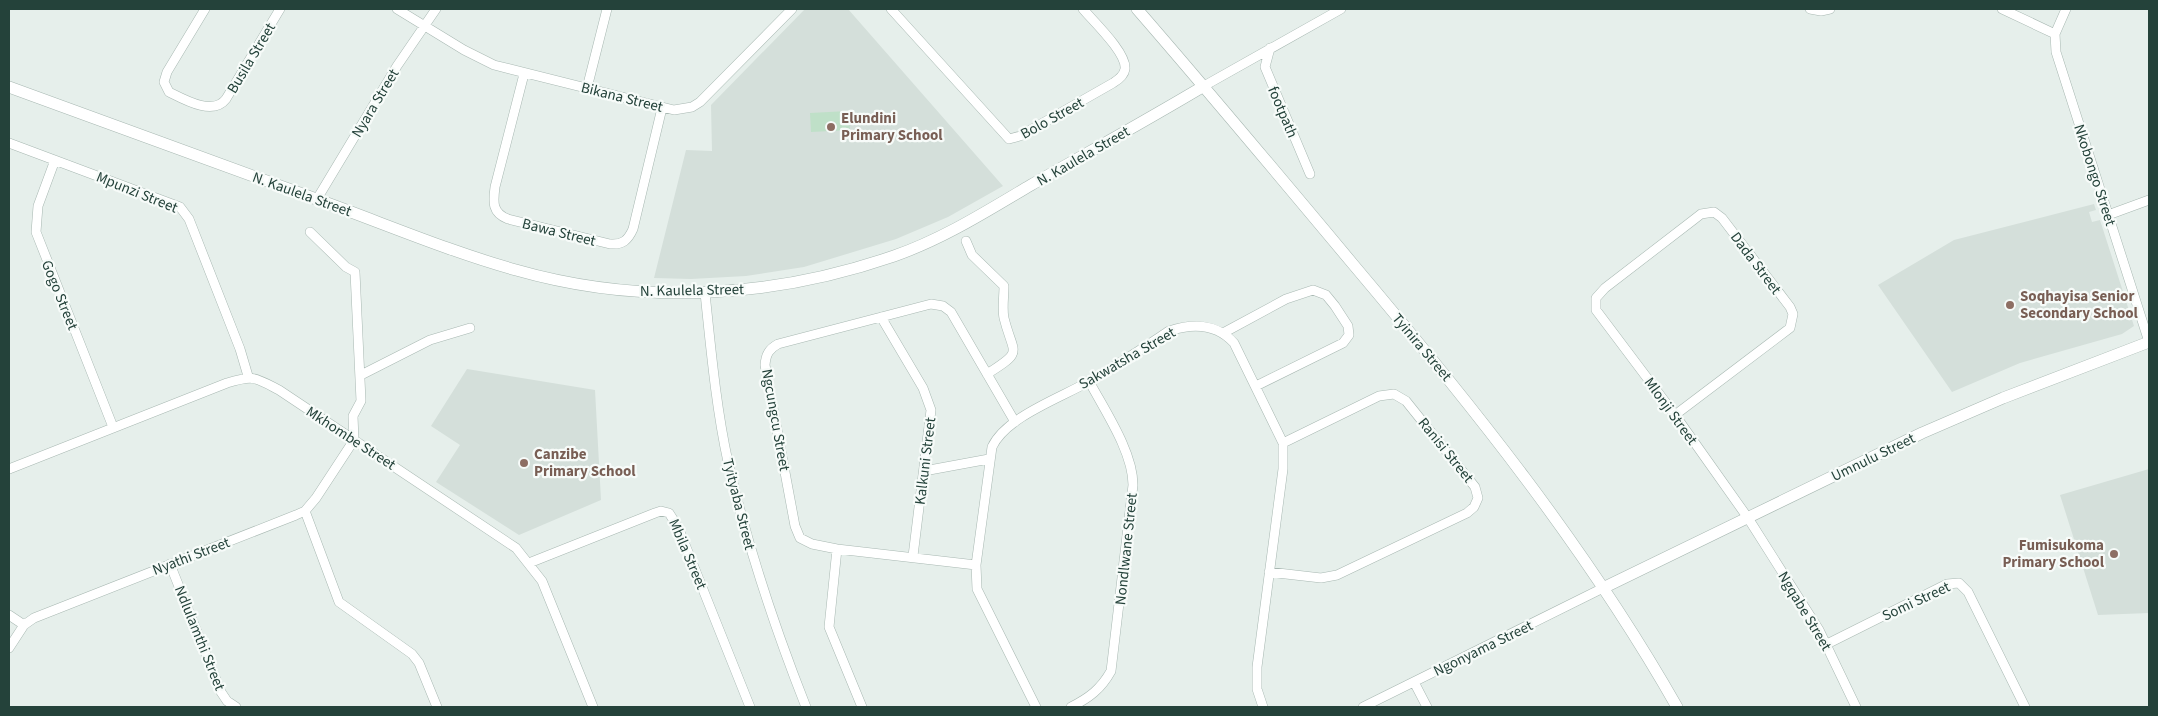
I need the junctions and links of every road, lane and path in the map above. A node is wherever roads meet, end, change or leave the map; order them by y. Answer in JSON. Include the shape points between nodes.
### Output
{"nodes":[{"id":1,"x":205,"y":9,"type":"edge"},
{"id":2,"x":280,"y":9,"type":"edge"},
{"id":3,"x":397,"y":9,"type":"edge"},
{"id":4,"x":436,"y":9,"type":"edge"},
{"id":5,"x":607,"y":9,"type":"edge"},
{"id":6,"x":792,"y":9,"type":"edge"},
{"id":7,"x":891,"y":9,"type":"edge"},
{"id":8,"x":1082,"y":9,"type":"edge"},
{"id":9,"x":1137,"y":9,"type":"edge"},
{"id":10,"x":1341,"y":9,"type":"edge"},
{"id":11,"x":1810,"y":9,"type":"edge"},
{"id":12,"x":1830,"y":9,"type":"edge"},
{"id":13,"x":2002,"y":9,"type":"edge"},
{"id":14,"x":2066,"y":9,"type":"edge"},
{"id":15,"x":424,"y":25,"type":"junction"},
{"id":16,"x":2055,"y":34,"type":"junction"},
{"id":17,"x":1270,"y":48,"type":"junction"},
{"id":18,"x":524,"y":74,"type":"junction"},
{"id":19,"x":1204,"y":86,"type":"junction"},
{"id":20,"x":9,"y":87,"type":"edge"},
{"id":21,"x":587,"y":88,"type":"junction"},
{"id":22,"x":662,"y":108,"type":"junction"},
{"id":23,"x":9,"y":143,"type":"edge"},
{"id":24,"x":55,"y":160,"type":"junction"},
{"id":25,"x":1310,"y":174,"type":"dead end"},
{"id":26,"x":317,"y":199,"type":"junction"},
{"id":27,"x":2149,"y":200,"type":"edge"},
{"id":28,"x":2108,"y":215,"type":"junction"},
{"id":29,"x":310,"y":232,"type":"dead end"},
{"id":30,"x":966,"y":241,"type":"dead end"},
{"id":31,"x":705,"y":293,"type":"junction"},
{"id":32,"x":1595,"y":306,"type":"joint"},
{"id":33,"x":881,"y":317,"type":"junction"},
{"id":34,"x":470,"y":328,"type":"dead end"},
{"id":35,"x":1225,"y":332,"type":"junction"},
{"id":36,"x":2149,"y":342,"type":"edge"},
{"id":37,"x":987,"y":374,"type":"junction"},
{"id":38,"x":361,"y":375,"type":"junction"},
{"id":39,"x":248,"y":376,"type":"junction"},
{"id":40,"x":1089,"y":381,"type":"junction"},
{"id":41,"x":1256,"y":386,"type":"junction"},
{"id":42,"x":1675,"y":415,"type":"junction"},
{"id":43,"x":1015,"y":422,"type":"junction"},
{"id":44,"x":113,"y":427,"type":"junction"},
{"id":45,"x":354,"y":440,"type":"junction"},
{"id":46,"x":1283,"y":443,"type":"junction"},
{"id":47,"x":989,"y":459,"type":"junction"},
{"id":48,"x":9,"y":469,"type":"edge"},
{"id":49,"x":924,"y":471,"type":"junction"},
{"id":50,"x":305,"y":511,"type":"junction"},
{"id":51,"x":1748,"y":518,"type":"junction"},
{"id":52,"x":837,"y":549,"type":"junction"},
{"id":53,"x":913,"y":556,"type":"junction"},
{"id":54,"x":530,"y":563,"type":"junction"},
{"id":55,"x":170,"y":564,"type":"junction"},
{"id":56,"x":976,"y":565,"type":"junction"},
{"id":57,"x":1269,"y":572,"type":"junction"},
{"id":58,"x":1603,"y":588,"type":"junction"},
{"id":59,"x":9,"y":615,"type":"edge"},
{"id":60,"x":24,"y":625,"type":"junction"},
{"id":61,"x":1827,"y":644,"type":"junction"},
{"id":62,"x":9,"y":648,"type":"edge"},
{"id":63,"x":1414,"y":682,"type":"junction"},
{"id":64,"x":236,"y":707,"type":"edge"},
{"id":65,"x":437,"y":707,"type":"edge"},
{"id":66,"x":593,"y":707,"type":"edge"},
{"id":67,"x":750,"y":707,"type":"edge"},
{"id":68,"x":806,"y":707,"type":"edge"},
{"id":69,"x":862,"y":707,"type":"edge"},
{"id":70,"x":1036,"y":707,"type":"edge"},
{"id":71,"x":1071,"y":707,"type":"edge"},
{"id":72,"x":1263,"y":707,"type":"edge"},
{"id":73,"x":1363,"y":707,"type":"edge"},
{"id":74,"x":1427,"y":707,"type":"edge"},
{"id":75,"x":1677,"y":707,"type":"edge"},
{"id":76,"x":1856,"y":707,"type":"edge"},
{"id":77,"x":2025,"y":707,"type":"edge"}],
"edges":[{"from":1,"to":2,"type":"street","name":"Busila Street","via":[[164,82],[169,92],[213,108],[226,99]]},
{"from":3,"to":15,"type":"street","name":"Bikana Street"},
{"from":4,"to":15,"type":"street","name":"Nyara Street"},
{"from":5,"to":21,"type":"street"},
{"from":6,"to":22,"type":"street","name":"Bikana Street","via":[[700,102],[683,110]]},
{"from":7,"to":8,"type":"street","name":"Bolo Street","via":[[1008,139],[1020,136],[1123,75],[1123,58]]},
{"from":9,"to":19,"type":"street","name":"Tyinira Street"},
{"from":10,"to":17,"type":"street","name":"N. Kaulela Street"},
{"from":11,"to":12,"type":"street"},
{"from":13,"to":16,"type":"street"},
{"from":14,"to":16,"type":"street"},
{"from":15,"to":18,"type":"street","name":"Bikana Street","via":[[480,59]]},
{"from":15,"to":26,"type":"street","name":"Nyara Street"},
{"from":16,"to":28,"type":"street","name":"Nkobongo Street","via":[[2060,65]]},
{"from":17,"to":19,"type":"street","name":"N. Kaulela Street"},
{"from":17,"to":25,"type":"street","name":"footpath","via":[[1265,67]]},
{"from":18,"to":21,"type":"street","name":"Bikana Street"},
{"from":18,"to":22,"type":"street","name":"Bawa Street","via":[[493,198],[495,209],[508,219],[601,242],[622,243],[633,229]]},
{"from":19,"to":31,"type":"street","name":"N. Kaulela Street","via":[[954,230],[922,245],[817,279]]},
{"from":19,"to":58,"type":"street","name":"Tyinira Street","via":[[1466,399]]},
{"from":20,"to":26,"type":"street","name":"N. Kaulela Street"},
{"from":21,"to":22,"type":"street","name":"Bikana Street"},
{"from":23,"to":24,"type":"street","name":"Mpunzi Street"},
{"from":24,"to":39,"type":"street","name":"Mpunzi Street","via":[[172,203],[185,212]]},
{"from":24,"to":44,"type":"street","name":"Gogo Street","via":[[38,206],[36,232]]},
{"from":26,"to":31,"type":"street","name":"N. Kaulela Street","via":[[480,259],[540,277],[631,292]]},
{"from":27,"to":28,"type":"street"},
{"from":28,"to":36,"type":"street","name":"Nkobongo Street"},
{"from":29,"to":38,"type":"street","via":[[346,268],[355,272]]},
{"from":30,"to":37,"type":"street","via":[[972,255],[1004,286],[1004,316],[1014,345],[1010,359]]},
{"from":31,"to":68,"type":"street","name":"Tyityaba Street","via":[[721,421],[743,523],[767,605]]},
{"from":32,"to":42,"type":"street","name":"Mlonji Street"},
{"from":32,"to":42,"type":"street","name":"Dada Street","via":[[1598,294],[1605,288],[1692,220],[1714,212],[1790,307],[1790,328]]},
{"from":33,"to":37,"type":"street","name":"Ngcungcu Street","via":[[931,304],[943,306],[951,312]]},
{"from":33,"to":49,"type":"street","name":"Kalkuni Street","via":[[928,398],[931,410]]},
{"from":33,"to":52,"type":"street","name":"Ngcungcu Street","via":[[778,344],[771,348],[766,358],[797,533],[804,540]]},
{"from":34,"to":38,"type":"street","via":[[430,340]]},
{"from":35,"to":40,"type":"street","name":"Sakwatsha Street","via":[[1182,327],[1170,331]]},
{"from":35,"to":41,"type":"street"},
{"from":35,"to":41,"type":"street","via":[[1286,300],[1313,290],[1326,295],[1348,326],[1350,336],[1343,343]]},
{"from":36,"to":51,"type":"street","name":"Umnulu Street","via":[[1922,433]]},
{"from":37,"to":43,"type":"street","name":"Ngcungcu Street"},
{"from":38,"to":45,"type":"street","via":[[361,401],[353,416]]},
{"from":39,"to":44,"type":"street"},
{"from":39,"to":45,"type":"street","name":"Mkhombe Street","via":[[279,390]]},
{"from":40,"to":43,"type":"street","name":"Sakwatsha Street"},
{"from":40,"to":71,"type":"street","name":"Nondlwane Street","via":[[1118,435],[1131,467],[1133,485],[1111,671],[1104,684],[1089,698]]},
{"from":41,"to":46,"type":"street"},
{"from":42,"to":51,"type":"street","name":"Mlonji Street"},
{"from":43,"to":47,"type":"street","name":"Sakwatsha Street","via":[[996,438]]},
{"from":44,"to":48,"type":"street"},
{"from":45,"to":50,"type":"street"},
{"from":45,"to":54,"type":"street","name":"Mkhombe Street","via":[[508,541]]},
{"from":46,"to":57,"type":"street","via":[[1283,469]]},
{"from":46,"to":57,"type":"street","name":"Ranisi Street","via":[[1379,396],[1394,394],[1401,396],[1412,408],[1475,486],[1478,498],[1474,508],[1467,512],[1337,575],[1321,578]]},
{"from":47,"to":49,"type":"street"},
{"from":47,"to":56,"type":"street","name":"Sakwatsha Street"},
{"from":49,"to":53,"type":"street","name":"Kalkuni Street"},
{"from":50,"to":55,"type":"street","name":"Nyathi Street"},
{"from":50,"to":65,"type":"street","via":[[339,602],[412,654]]},
{"from":51,"to":58,"type":"street","name":"Umnulu Street"},
{"from":51,"to":61,"type":"street","name":"Ngqabe Street"},
{"from":52,"to":53,"type":"street","name":"Ngcungcu Street"},
{"from":52,"to":69,"type":"street","via":[[829,627]]},
{"from":53,"to":56,"type":"street","name":"Ngcungcu Street"},
{"from":54,"to":66,"type":"street","name":"Mkhombe Street","via":[[548,592]]},
{"from":54,"to":67,"type":"street","name":"Mbila Street","via":[[655,513],[669,512],[678,527]]},
{"from":55,"to":60,"type":"street","name":"Nyathi Street","via":[[34,618]]},
{"from":55,"to":64,"type":"street","name":"Ndlulamthi Street","via":[[221,692]]},
{"from":56,"to":70,"type":"street","name":"Sakwatsha Street","via":[[977,589]]},
{"from":57,"to":72,"type":"street","via":[[1257,667]]},
{"from":58,"to":63,"type":"street","name":"Ngonyama Street"},
{"from":58,"to":75,"type":"street","name":"Tyinira Street","via":[[1652,662]]},
{"from":59,"to":60,"type":"street"},
{"from":60,"to":62,"type":"street","name":"Nyathi Street"},
{"from":61,"to":76,"type":"street","name":"Ngqabe Street"},
{"from":61,"to":77,"type":"street","name":"Somi Street","via":[[1942,587],[1959,582],[1968,592]]},
{"from":63,"to":73,"type":"street","name":"Ngonyama Street"},
{"from":63,"to":74,"type":"street"}]}
